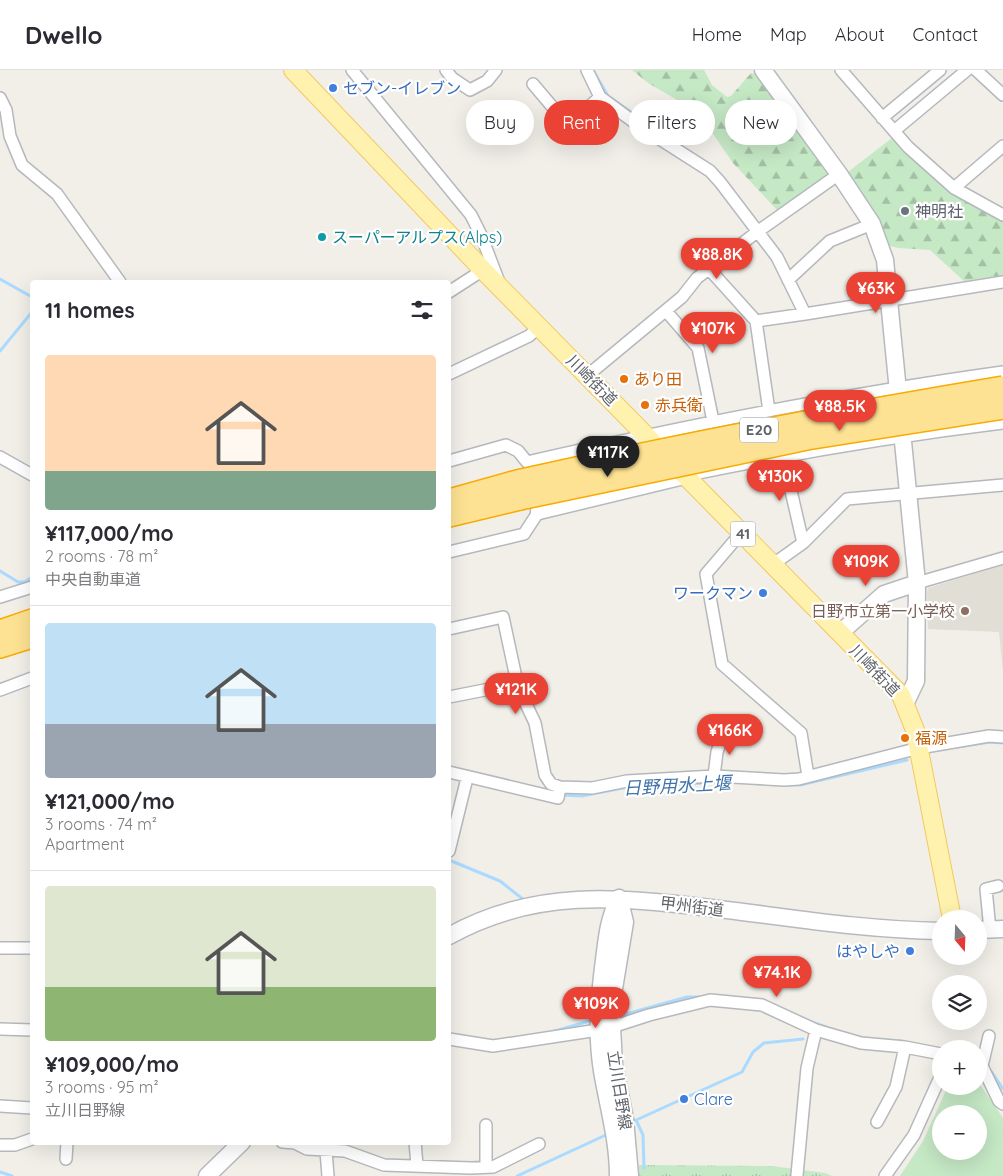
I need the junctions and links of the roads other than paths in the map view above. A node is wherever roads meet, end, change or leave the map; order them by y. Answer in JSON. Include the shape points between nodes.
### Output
{"nodes":[{"id":1,"x":293,"y":70,"type":"edge"},
{"id":2,"x":352,"y":70,"type":"edge"},
{"id":3,"x":446,"y":70,"type":"edge"},
{"id":4,"x":496,"y":70,"type":"edge"},
{"id":5,"x":587,"y":70,"type":"edge"},
{"id":6,"x":763,"y":70,"type":"edge"},
{"id":7,"x":841,"y":70,"type":"edge"},
{"id":8,"x":940,"y":70,"type":"edge"},
{"id":9,"x":967,"y":70,"type":"edge"},
{"id":10,"x":976,"y":70,"type":"edge"},
{"id":11,"x":534,"y":84,"type":"dead end"},
{"id":12,"x":1003,"y":95,"type":"edge"},
{"id":13,"x":600,"y":97,"type":"junction"},
{"id":14,"x":0,"y":98,"type":"edge"},
{"id":15,"x":882,"y":118,"type":"junction"},
{"id":16,"x":894,"y":131,"type":"junction"},
{"id":17,"x":1003,"y":146,"type":"edge"},
{"id":18,"x":840,"y":174,"type":"junction"},
{"id":19,"x":954,"y":188,"type":"junction"},
{"id":20,"x":1003,"y":215,"type":"edge"},
{"id":21,"x":872,"y":224,"type":"junction"},
{"id":22,"x":757,"y":232,"type":"junction"},
{"id":23,"x":709,"y":269,"type":"junction"},
{"id":24,"x":484,"y":270,"type":"junction"},
{"id":25,"x":119,"y":280,"type":"edge"},
{"id":26,"x":788,"y":280,"type":"junction"},
{"id":27,"x":1003,"y":282,"type":"edge"},
{"id":28,"x":500,"y":285,"type":"junction"},
{"id":29,"x":451,"y":291,"type":"edge"},
{"id":30,"x":890,"y":300,"type":"junction"},
{"id":31,"x":666,"y":311,"type":"junction"},
{"id":32,"x":805,"y":314,"type":"junction"},
{"id":33,"x":756,"y":321,"type":"junction"},
{"id":34,"x":539,"y":327,"type":"junction"},
{"id":35,"x":1003,"y":372,"type":"edge"},
{"id":36,"x":451,"y":373,"type":"edge"},
{"id":37,"x":588,"y":375,"type":"junction"},
{"id":38,"x":1003,"y":386,"type":"edge"},
{"id":39,"x":897,"y":387,"type":"junction"},
{"id":40,"x":1003,"y":408,"type":"edge"},
{"id":41,"x":769,"y":411,"type":"junction"},
{"id":42,"x":713,"y":421,"type":"junction"},
{"id":43,"x":1003,"y":423,"type":"edge"},
{"id":44,"x":646,"y":435,"type":"junction"},
{"id":45,"x":902,"y":435,"type":"junction"},
{"id":46,"x":783,"y":456,"type":"junction"},
{"id":47,"x":0,"y":457,"type":"edge"},
{"id":48,"x":451,"y":460,"type":"edge"},
{"id":49,"x":526,"y":462,"type":"junction"},
{"id":50,"x":30,"y":474,"type":"edge"},
{"id":51,"x":684,"y":476,"type":"junction"},
{"id":52,"x":1003,"y":485,"type":"edge"},
{"id":53,"x":519,"y":490,"type":"junction"},
{"id":54,"x":909,"y":495,"type":"junction"},
{"id":55,"x":451,"y":500,"type":"edge"},
{"id":56,"x":539,"y":511,"type":"junction"},
{"id":57,"x":451,"y":515,"type":"edge"},
{"id":58,"x":741,"y":533,"type":"junction"},
{"id":59,"x":803,"y":542,"type":"junction"},
{"id":60,"x":451,"y":552,"type":"edge"},
{"id":61,"x":1003,"y":558,"type":"edge"},
{"id":62,"x":772,"y":564,"type":"junction"},
{"id":63,"x":917,"y":583,"type":"junction"},
{"id":64,"x":30,"y":588,"type":"edge"},
{"id":65,"x":0,"y":597,"type":"edge"},
{"id":66,"x":30,"y":621,"type":"edge"},
{"id":67,"x":451,"y":629,"type":"edge"},
{"id":68,"x":0,"y":631,"type":"edge"},
{"id":69,"x":840,"y":633,"type":"junction"},
{"id":70,"x":30,"y":638,"type":"edge"},
{"id":71,"x":0,"y":647,"type":"edge"},
{"id":72,"x":30,"y":679,"type":"edge"},
{"id":73,"x":505,"y":686,"type":"dead end"},
{"id":74,"x":0,"y":690,"type":"edge"},
{"id":75,"x":451,"y":698,"type":"edge"},
{"id":76,"x":906,"y":702,"type":"junction"},
{"id":77,"x":724,"y":731,"type":"dead end"},
{"id":78,"x":1003,"y":737,"type":"edge"},
{"id":79,"x":919,"y":748,"type":"junction"},
{"id":80,"x":451,"y":773,"type":"edge"},
{"id":81,"x":714,"y":776,"type":"junction"},
{"id":82,"x":808,"y":776,"type":"junction"},
{"id":83,"x":467,"y":778,"type":"junction"},
{"id":84,"x":559,"y":791,"type":"junction"},
{"id":85,"x":451,"y":842,"type":"edge"},
{"id":86,"x":998,"y":886,"type":"dead end"},
{"id":87,"x":619,"y":898,"type":"junction"},
{"id":88,"x":950,"y":910,"type":"edge"},
{"id":89,"x":991,"y":930,"type":"edge"},
{"id":90,"x":932,"y":931,"type":"edge"},
{"id":91,"x":451,"y":935,"type":"edge"},
{"id":92,"x":0,"y":948,"type":"edge"},
{"id":93,"x":30,"y":948,"type":"edge"},
{"id":94,"x":605,"y":1028,"type":"junction"},
{"id":95,"x":0,"y":1029,"type":"edge"},
{"id":96,"x":30,"y":1030,"type":"edge"},
{"id":97,"x":816,"y":1030,"type":"junction"},
{"id":98,"x":990,"y":1036,"type":"dead end"},
{"id":99,"x":451,"y":1039,"type":"edge"},
{"id":100,"x":987,"y":1045,"type":"edge"},
{"id":101,"x":905,"y":1046,"type":"junction"},
{"id":102,"x":932,"y":1052,"type":"edge"},
{"id":103,"x":987,"y":1076,"type":"edge"},
{"id":104,"x":932,"y":1095,"type":"edge"},
{"id":105,"x":1003,"y":1104,"type":"edge"},
{"id":106,"x":0,"y":1106,"type":"edge"},
{"id":107,"x":30,"y":1108,"type":"edge"},
{"id":108,"x":877,"y":1122,"type":"dead end"},
{"id":109,"x":486,"y":1125,"type":"dead end"},
{"id":110,"x":30,"y":1140,"type":"edge"},
{"id":111,"x":539,"y":1144,"type":"dead end"},
{"id":112,"x":0,"y":1145,"type":"edge"},
{"id":113,"x":67,"y":1145,"type":"edge"},
{"id":114,"x":239,"y":1145,"type":"edge"},
{"id":115,"x":299,"y":1145,"type":"edge"},
{"id":116,"x":415,"y":1145,"type":"edge"},
{"id":117,"x":344,"y":1147,"type":"edge"},
{"id":118,"x":326,"y":1151,"type":"junction"},
{"id":119,"x":624,"y":1155,"type":"junction"},
{"id":120,"x":66,"y":1159,"type":"dead end"},
{"id":121,"x":417,"y":1165,"type":"junction"},
{"id":122,"x":486,"y":1166,"type":"junction"},
{"id":123,"x":471,"y":1172,"type":"edge"},
{"id":124,"x":797,"y":1175,"type":"edge"},
{"id":125,"x":207,"y":1176,"type":"edge"},
{"id":126,"x":328,"y":1176,"type":"edge"},
{"id":127,"x":618,"y":1176,"type":"edge"},
{"id":128,"x":630,"y":1176,"type":"edge"},
{"id":129,"x":885,"y":1176,"type":"edge"}],
"edges":[{"from":1,"to":24,"type":"main road","name":"川崎街道","number":"41"},
{"from":2,"to":28,"type":"street","via":[[471,215]]},
{"from":3,"to":4,"type":"street","via":[[470,90],[487,81]]},
{"from":5,"to":13,"type":"street"},
{"from":6,"to":18,"type":"street"},
{"from":7,"to":15,"type":"street"},
{"from":8,"to":15,"type":"street"},
{"from":9,"to":16,"type":"street"},
{"from":10,"to":12,"type":"street"},
{"from":11,"to":13,"type":"street","via":[[566,123]]},
{"from":13,"to":22,"type":"street","via":[[710,172]]},
{"from":14,"to":25,"type":"street","via":[[22,165],[57,194]]},
{"from":15,"to":16,"type":"street"},
{"from":16,"to":19,"type":"street"},
{"from":17,"to":19,"type":"street"},
{"from":18,"to":21,"type":"street"},
{"from":18,"to":22,"type":"street"},
{"from":19,"to":20,"type":"street"},
{"from":21,"to":26,"type":"street","via":[[830,240]]},
{"from":21,"to":30,"type":"street","via":[[885,260]]},
{"from":22,"to":23,"type":"street"},
{"from":22,"to":26,"type":"street","via":[[777,257]]},
{"from":23,"to":31,"type":"street"},
{"from":23,"to":33,"type":"street"},
{"from":24,"to":28,"type":"main road","name":"川崎街道","number":"41"},
{"from":24,"to":29,"type":"street"},
{"from":26,"to":32,"type":"street"},
{"from":27,"to":30,"type":"street"},
{"from":28,"to":34,"type":"main road","name":"川崎街道","number":"41"},
{"from":30,"to":32,"type":"street"},
{"from":30,"to":39,"type":"street"},
{"from":31,"to":37,"type":"street"},
{"from":31,"to":42,"type":"street","via":[[698,348]]},
{"from":32,"to":33,"type":"street"},
{"from":33,"to":41,"type":"street"},
{"from":34,"to":36,"type":"street","via":[[530,336]]},
{"from":34,"to":37,"type":"main road","name":"川崎街道","number":"41"},
{"from":35,"to":39,"type":"street"},
{"from":37,"to":44,"type":"main road","name":"川崎街道","number":"41"},
{"from":38,"to":53,"type":"highway","number":"E20","bridge":true,"via":[[654,450]]},
{"from":39,"to":41,"type":"street"},
{"from":39,"to":45,"type":"street"},
{"from":40,"to":53,"type":"highway","number":"E20","bridge":true},
{"from":41,"to":42,"type":"street"},
{"from":42,"to":44,"type":"street"},
{"from":43,"to":45,"type":"street"},
{"from":44,"to":49,"type":"street"},
{"from":44,"to":51,"type":"main road","name":"川崎街道","number":"41"},
{"from":45,"to":46,"type":"street"},
{"from":45,"to":54,"type":"street"},
{"from":46,"to":51,"type":"street"},
{"from":46,"to":59,"type":"street"},
{"from":47,"to":50,"type":"street"},
{"from":48,"to":49,"type":"street","via":[[506,445],[518,451]]},
{"from":49,"to":56,"type":"street"},
{"from":51,"to":56,"type":"street"},
{"from":51,"to":58,"type":"main road","name":"川崎街道","number":"41"},
{"from":52,"to":54,"type":"street"},
{"from":53,"to":55,"type":"highway","number":"E20"},
{"from":53,"to":57,"type":"highway","number":"E20"},
{"from":54,"to":59,"type":"street","via":[[847,500]]},
{"from":54,"to":63,"type":"street"},
{"from":56,"to":60,"type":"street","via":[[524,534]]},
{"from":58,"to":62,"type":"main road","name":"川崎街道","number":"41"},
{"from":58,"to":82,"type":"street","via":[[706,574],[722,664],[801,733]]},
{"from":59,"to":62,"type":"street"},
{"from":61,"to":63,"type":"street"},
{"from":62,"to":69,"type":"main road","name":"川崎街道","number":"41"},
{"from":63,"to":69,"type":"street","via":[[884,594]]},
{"from":63,"to":76,"type":"street","via":[[916,681]]},
{"from":64,"to":65,"type":"street"},
{"from":66,"to":68,"type":"highway"},
{"from":67,"to":84,"type":"street","via":[[503,617],[518,687],[534,723],[545,775]]},
{"from":69,"to":76,"type":"main road","name":"川崎街道","number":"41"},
{"from":70,"to":71,"type":"highway"},
{"from":72,"to":74,"type":"street"},
{"from":73,"to":75,"type":"street"},
{"from":76,"to":79,"type":"main road","name":"川崎街道","number":"41"},
{"from":77,"to":81,"type":"street"},
{"from":78,"to":79,"type":"street","via":[[989,736]]},
{"from":79,"to":82,"type":"street"},
{"from":79,"to":88,"type":"main road","name":"川崎街道","number":"41"},
{"from":80,"to":83,"type":"street"},
{"from":81,"to":82,"type":"street","via":[[784,780]]},
{"from":81,"to":84,"type":"street","via":[[627,781]]},
{"from":83,"to":84,"type":"street"},
{"from":83,"to":85,"type":"street"},
{"from":86,"to":89,"type":"street","via":[[986,889]]},
{"from":87,"to":90,"type":"street","name":"甲州街道","via":[[861,927]]},
{"from":87,"to":91,"type":"street","name":"甲州街道","via":[[568,900],[516,908],[468,925]]},
{"from":87,"to":94,"type":"street","name":"立川日野線","via":[[609,917],[599,1000]]},
{"from":92,"to":93,"type":"street"},
{"from":94,"to":97,"type":"street","via":[[710,1000],[762,1005]]},
{"from":94,"to":99,"type":"street","via":[[493,1046]]},
{"from":94,"to":119,"type":"street","name":"立川日野線","via":[[614,1064]]},
{"from":95,"to":96,"type":"street"},
{"from":97,"to":101,"type":"street","via":[[861,1043]]},
{"from":97,"to":124,"type":"street","via":[[807,1068]]},
{"from":98,"to":100,"type":"street"},
{"from":101,"to":102,"type":"street"},
{"from":101,"to":108,"type":"street","via":[[896,1088]]},
{"from":103,"to":105,"type":"street"},
{"from":104,"to":129,"type":"street","via":[[914,1135]]},
{"from":106,"to":107,"type":"street"},
{"from":109,"to":122,"type":"street"},
{"from":110,"to":112,"type":"street","via":[[16,1145]]},
{"from":111,"to":122,"type":"street","via":[[493,1167]]},
{"from":113,"to":120,"type":"street"},
{"from":114,"to":125,"type":"street"},
{"from":115,"to":118,"type":"street"},
{"from":116,"to":121,"type":"street"},
{"from":117,"to":118,"type":"street"},
{"from":117,"to":121,"type":"street","via":[[384,1165]]},
{"from":118,"to":126,"type":"street"},
{"from":119,"to":127,"type":"street","name":"立川日野線"},
{"from":119,"to":128,"type":"street","name":"立川日野線"},
{"from":121,"to":123,"type":"street"},
{"from":122,"to":123,"type":"street"}]}
